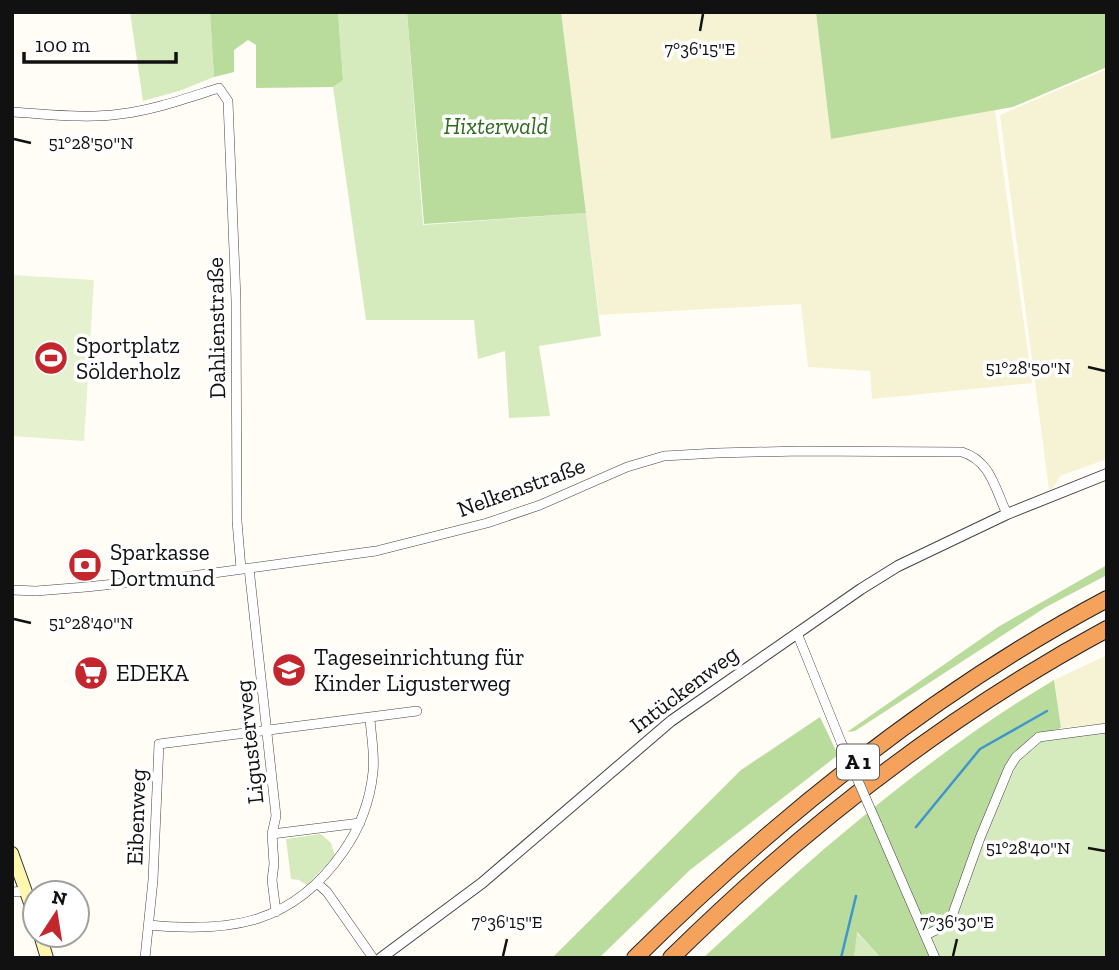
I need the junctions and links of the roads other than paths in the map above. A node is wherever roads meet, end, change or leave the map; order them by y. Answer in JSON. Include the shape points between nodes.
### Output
{"nodes":[{"id":1,"x":12,"y":112,"type":"edge"},
{"id":2,"x":1107,"y":474,"type":"edge"},
{"id":3,"x":1007,"y":514,"type":"junction"},
{"id":4,"x":245,"y":569,"type":"junction"},
{"id":5,"x":12,"y":590,"type":"edge"},
{"id":6,"x":1107,"y":599,"type":"edge"},
{"id":7,"x":1107,"y":629,"type":"edge"},
{"id":8,"x":797,"y":633,"type":"junction"},
{"id":9,"x":417,"y":711,"type":"dead end"},
{"id":10,"x":370,"y":718,"type":"junction"},
{"id":11,"x":1107,"y":728,"type":"edge"},
{"id":12,"x":268,"y":730,"type":"junction"},
{"id":13,"x":360,"y":823,"type":"junction"},
{"id":14,"x":272,"y":834,"type":"junction"},
{"id":15,"x":12,"y":853,"type":"edge"},
{"id":16,"x":318,"y":884,"type":"junction"},
{"id":17,"x":19,"y":892,"type":"edge"},
{"id":18,"x":276,"y":912,"type":"junction"},
{"id":19,"x":149,"y":925,"type":"junction"},
{"id":20,"x":926,"y":934,"type":"junction"},
{"id":21,"x":145,"y":958,"type":"edge"},
{"id":22,"x":373,"y":958,"type":"edge"},
{"id":23,"x":381,"y":958,"type":"edge"},
{"id":24,"x":635,"y":958,"type":"edge"},
{"id":25,"x":671,"y":958,"type":"edge"},
{"id":26,"x":935,"y":958,"type":"edge"}],
"edges":[{"from":1,"to":4,"type":"street","name":"Dahlienstraße","via":[[120,114],[219,88],[228,101],[236,300],[237,521]]},
{"from":2,"to":3,"type":"street","name":"Intückenweg"},
{"from":3,"to":4,"type":"street","name":"Nelkenstraße","via":[[981,461],[962,452],[677,455],[627,467],[540,506],[447,533],[376,551]]},
{"from":3,"to":8,"type":"street","name":"Intückenweg","via":[[898,566]]},
{"from":4,"to":5,"type":"street","name":"Nelkenstraße","via":[[69,589]]},
{"from":4,"to":12,"type":"street","name":"Ligusterweg"},
{"from":6,"to":24,"type":"highway","number":"A 1","via":[[1019,649],[901,728],[746,854]]},
{"from":7,"to":25,"type":"highway","number":"A 1","via":[[976,707],[872,782]]},
{"from":8,"to":20,"type":"street","bridge":true},
{"from":8,"to":23,"type":"street","name":"Intückenweg","via":[[671,722],[482,883]]},
{"from":9,"to":10,"type":"street"},
{"from":10,"to":12,"type":"street"},
{"from":10,"to":13,"type":"street","via":[[373,768]]},
{"from":11,"to":20,"type":"street","via":[[1039,737],[1016,757],[951,919]]},
{"from":12,"to":14,"type":"street","name":"Ligusterweg","via":[[276,816]]},
{"from":12,"to":19,"type":"street","name":"Eibenweg","via":[[159,744]]},
{"from":13,"to":14,"type":"street"},
{"from":13,"to":16,"type":"street"},
{"from":14,"to":18,"type":"street","name":"Ligusterweg"},
{"from":15,"to":17,"type":"main road"},
{"from":16,"to":18,"type":"street"},
{"from":16,"to":22,"type":"street"},
{"from":18,"to":19,"type":"street","via":[[212,928]]},
{"from":19,"to":21,"type":"street","name":"Eibenweg"},
{"from":20,"to":26,"type":"street"}]}
